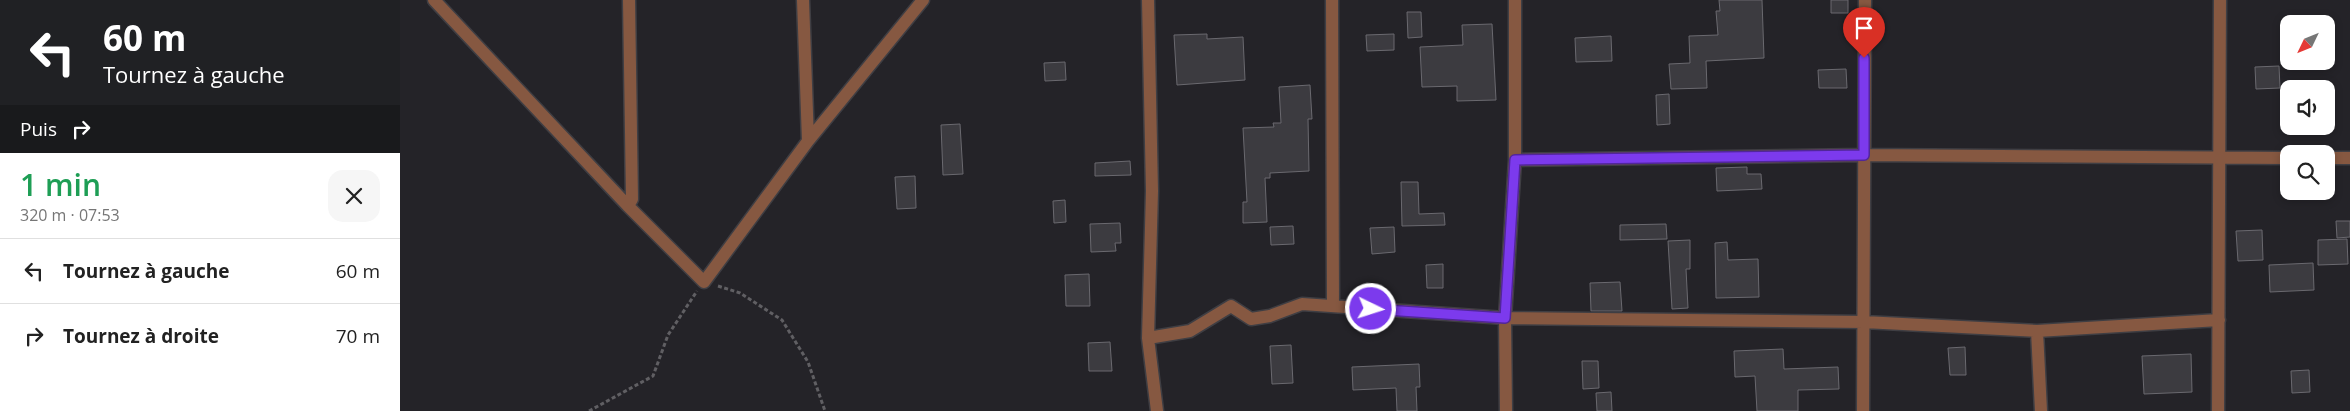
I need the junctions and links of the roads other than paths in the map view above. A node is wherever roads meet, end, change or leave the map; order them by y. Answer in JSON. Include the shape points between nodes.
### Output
{"nodes":[{"id":1,"x":434,"y":0,"type":"edge"},
{"id":2,"x":629,"y":0,"type":"edge"},
{"id":3,"x":803,"y":0,"type":"edge"},
{"id":4,"x":923,"y":0,"type":"edge"},
{"id":5,"x":1148,"y":0,"type":"edge"},
{"id":6,"x":1332,"y":0,"type":"edge"},
{"id":7,"x":1516,"y":0,"type":"edge"},
{"id":8,"x":1865,"y":0,"type":"edge"},
{"id":9,"x":2220,"y":0,"type":"edge"},
{"id":10,"x":808,"y":141,"type":"junction"},
{"id":11,"x":1864,"y":155,"type":"junction"},
{"id":12,"x":2280,"y":158,"type":"edge"},
{"id":13,"x":2335,"y":158,"type":"edge"},
{"id":14,"x":2350,"y":158,"type":"edge"},
{"id":15,"x":2220,"y":159,"type":"junction"},
{"id":16,"x":1515,"y":160,"type":"junction"},
{"id":17,"x":628,"y":206,"type":"junction"},
{"id":18,"x":1333,"y":306,"type":"junction"},
{"id":19,"x":1505,"y":318,"type":"junction"},
{"id":20,"x":2219,"y":320,"type":"junction"},
{"id":21,"x":1864,"y":322,"type":"junction"},
{"id":22,"x":2037,"y":331,"type":"junction"},
{"id":23,"x":1148,"y":338,"type":"junction"},
{"id":24,"x":1157,"y":411,"type":"edge"},
{"id":25,"x":1506,"y":411,"type":"edge"},
{"id":26,"x":1863,"y":411,"type":"edge"},
{"id":27,"x":2041,"y":411,"type":"edge"},
{"id":28,"x":2218,"y":411,"type":"edge"}],
"edges":[{"from":1,"to":17,"type":"street"},
{"from":2,"to":17,"type":"street","via":[[632,198]]},
{"from":3,"to":10,"type":"street"},
{"from":4,"to":10,"type":"street"},
{"from":5,"to":23,"type":"street","via":[[1152,191]]},
{"from":6,"to":18,"type":"street"},
{"from":7,"to":16,"type":"street"},
{"from":8,"to":11,"type":"street"},
{"from":9,"to":15,"type":"street"},
{"from":10,"to":17,"type":"street","via":[[704,282]]},
{"from":11,"to":15,"type":"street"},
{"from":11,"to":16,"type":"street"},
{"from":11,"to":21,"type":"street"},
{"from":12,"to":15,"type":"street"},
{"from":13,"to":14,"type":"street"},
{"from":15,"to":20,"type":"street"},
{"from":16,"to":19,"type":"street"},
{"from":18,"to":19,"type":"street"},
{"from":18,"to":23,"type":"street","via":[[1302,304],[1251,319],[1231,306],[1190,331]]},
{"from":19,"to":21,"type":"street"},
{"from":19,"to":25,"type":"street"},
{"from":20,"to":22,"type":"street"},
{"from":20,"to":28,"type":"street"},
{"from":21,"to":22,"type":"street"},
{"from":21,"to":26,"type":"street"},
{"from":22,"to":27,"type":"street"},
{"from":23,"to":24,"type":"street"}]}
